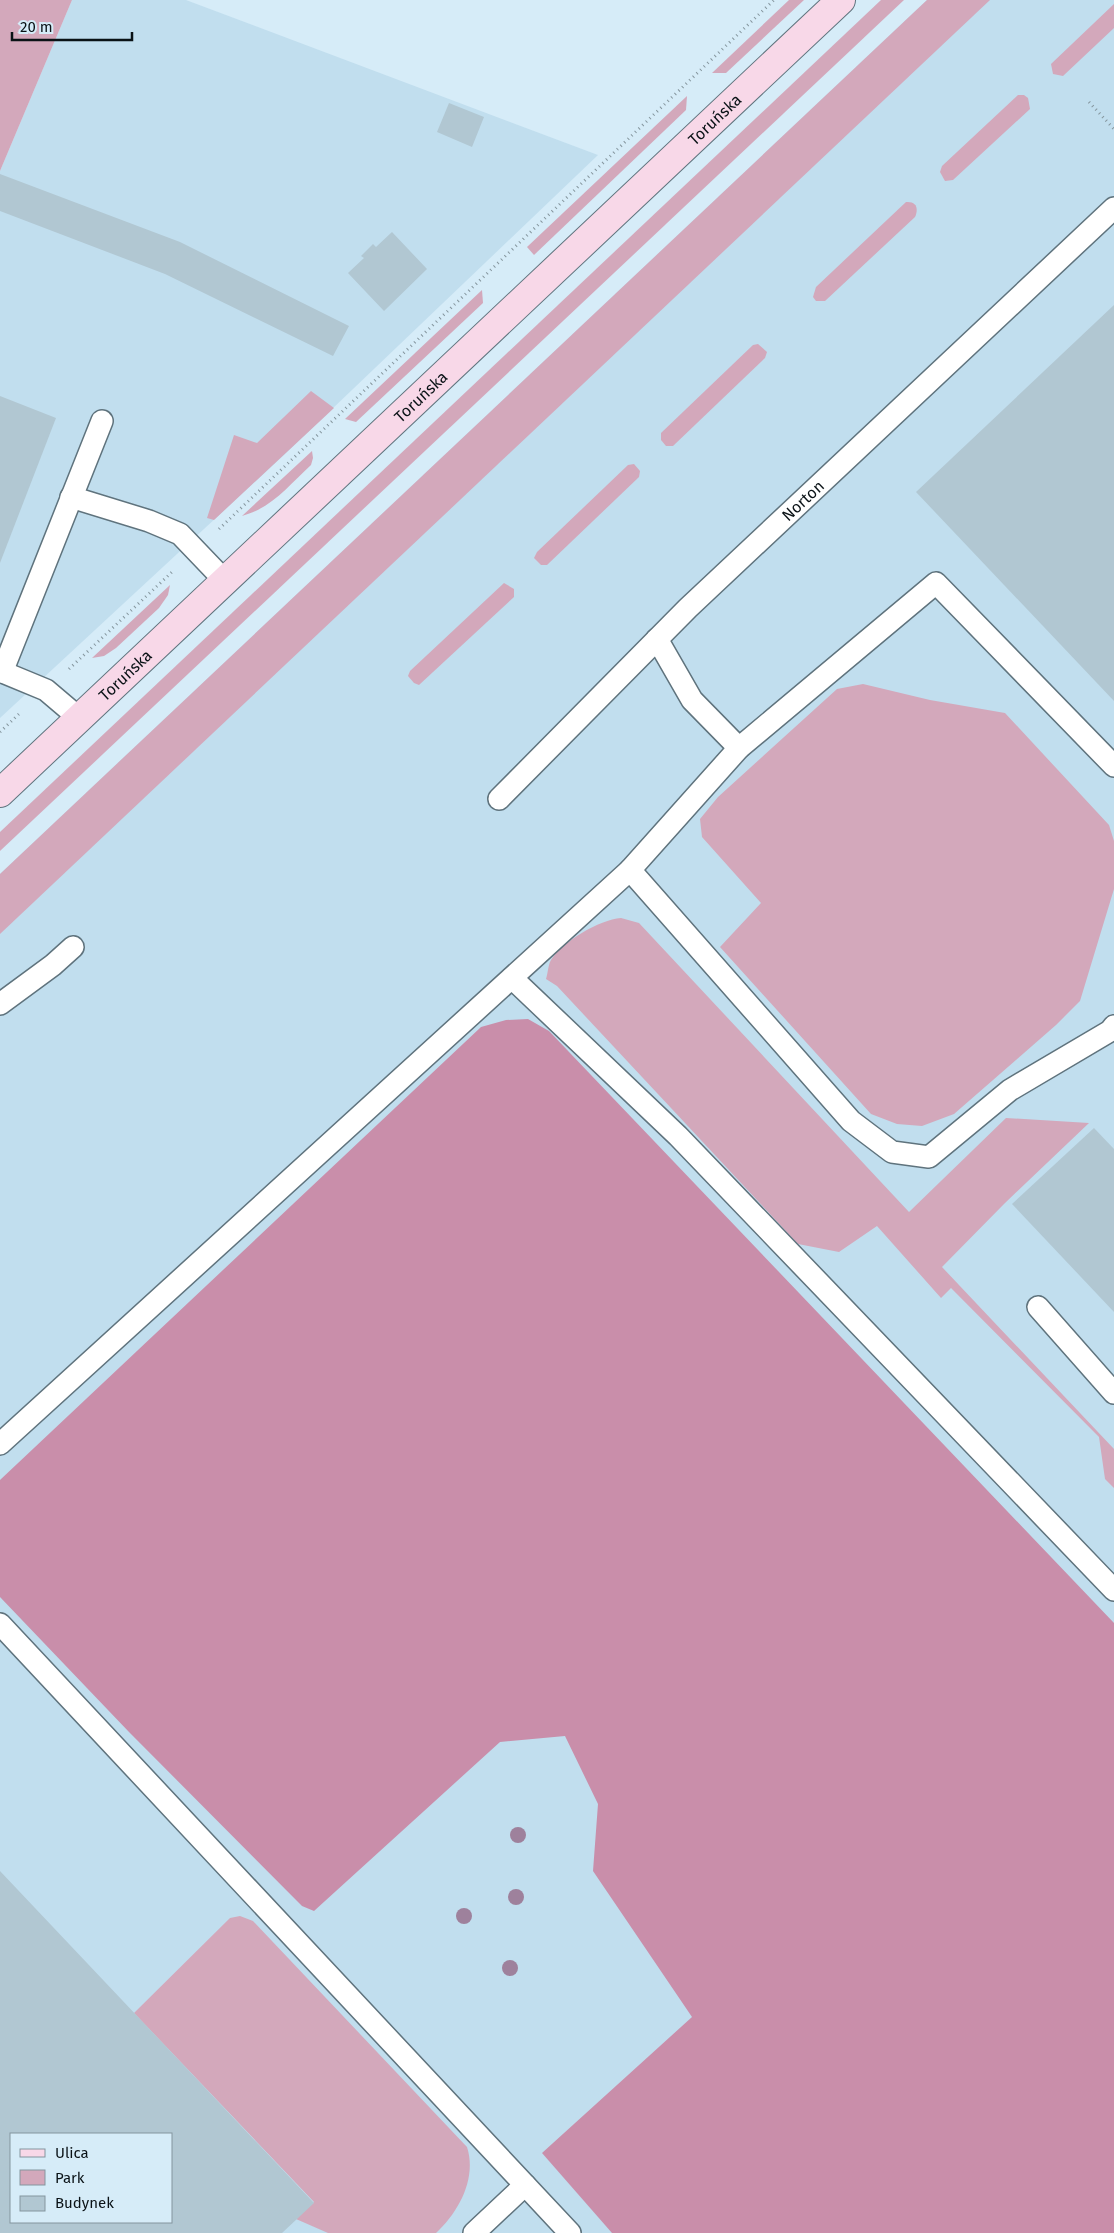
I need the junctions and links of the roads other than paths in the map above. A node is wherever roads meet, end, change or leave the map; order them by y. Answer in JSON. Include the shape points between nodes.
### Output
{"nodes":[{"id":1,"x":841,"y":0,"type":"edge"},
{"id":2,"x":1114,"y":208,"type":"edge"},
{"id":3,"x":102,"y":421,"type":"dead end"},
{"id":4,"x":71,"y":497,"type":"junction"},
{"id":5,"x":225,"y":581,"type":"junction"},
{"id":6,"x":657,"y":639,"type":"junction"},
{"id":7,"x":1,"y":671,"type":"edge"},
{"id":8,"x":79,"y":718,"type":"junction"},
{"id":9,"x":739,"y":748,"type":"junction"},
{"id":10,"x":1114,"y":766,"type":"edge"},
{"id":11,"x":0,"y":793,"type":"edge"},
{"id":12,"x":498,"y":799,"type":"dead end"},
{"id":13,"x":630,"y":870,"type":"junction"},
{"id":14,"x":73,"y":946,"type":"dead end"},
{"id":15,"x":512,"y":978,"type":"junction"},
{"id":16,"x":0,"y":1004,"type":"edge"},
{"id":17,"x":1113,"y":1031,"type":"edge"},
{"id":18,"x":1038,"y":1307,"type":"dead end"},
{"id":19,"x":1114,"y":1393,"type":"edge"},
{"id":20,"x":0,"y":1444,"type":"edge"},
{"id":21,"x":1114,"y":1590,"type":"edge"},
{"id":22,"x":0,"y":1624,"type":"edge"},
{"id":23,"x":525,"y":2184,"type":"junction"},
{"id":24,"x":474,"y":2233,"type":"edge"},
{"id":25,"x":570,"y":2233,"type":"edge"}],
"edges":[{"from":1,"to":5,"type":"street","name":"Toruńska"},
{"from":2,"to":6,"type":"lane","name":"Norton"},
{"from":3,"to":4,"type":"lane"},
{"from":4,"to":5,"type":"lane","via":[[180,534]]},
{"from":4,"to":7,"type":"lane"},
{"from":5,"to":8,"type":"street","name":"Toruńska"},
{"from":6,"to":9,"type":"lane","via":[[692,700]]},
{"from":6,"to":12,"type":"lane","name":"Norton"},
{"from":7,"to":8,"type":"lane","via":[[46,690]]},
{"from":8,"to":11,"type":"street","name":"Toruńska"},
{"from":9,"to":10,"type":"lane","via":[[936,583]]},
{"from":9,"to":13,"type":"lane"},
{"from":13,"to":15,"type":"lane"},
{"from":13,"to":17,"type":"lane","via":[[851,1121],[892,1152],[929,1157],[1010,1090]]},
{"from":14,"to":16,"type":"lane"},
{"from":15,"to":20,"type":"lane"},
{"from":15,"to":21,"type":"lane","via":[[678,1136]]},
{"from":18,"to":19,"type":"lane"},
{"from":22,"to":23,"type":"lane"},
{"from":23,"to":24,"type":"lane"},
{"from":23,"to":25,"type":"lane"}]}
